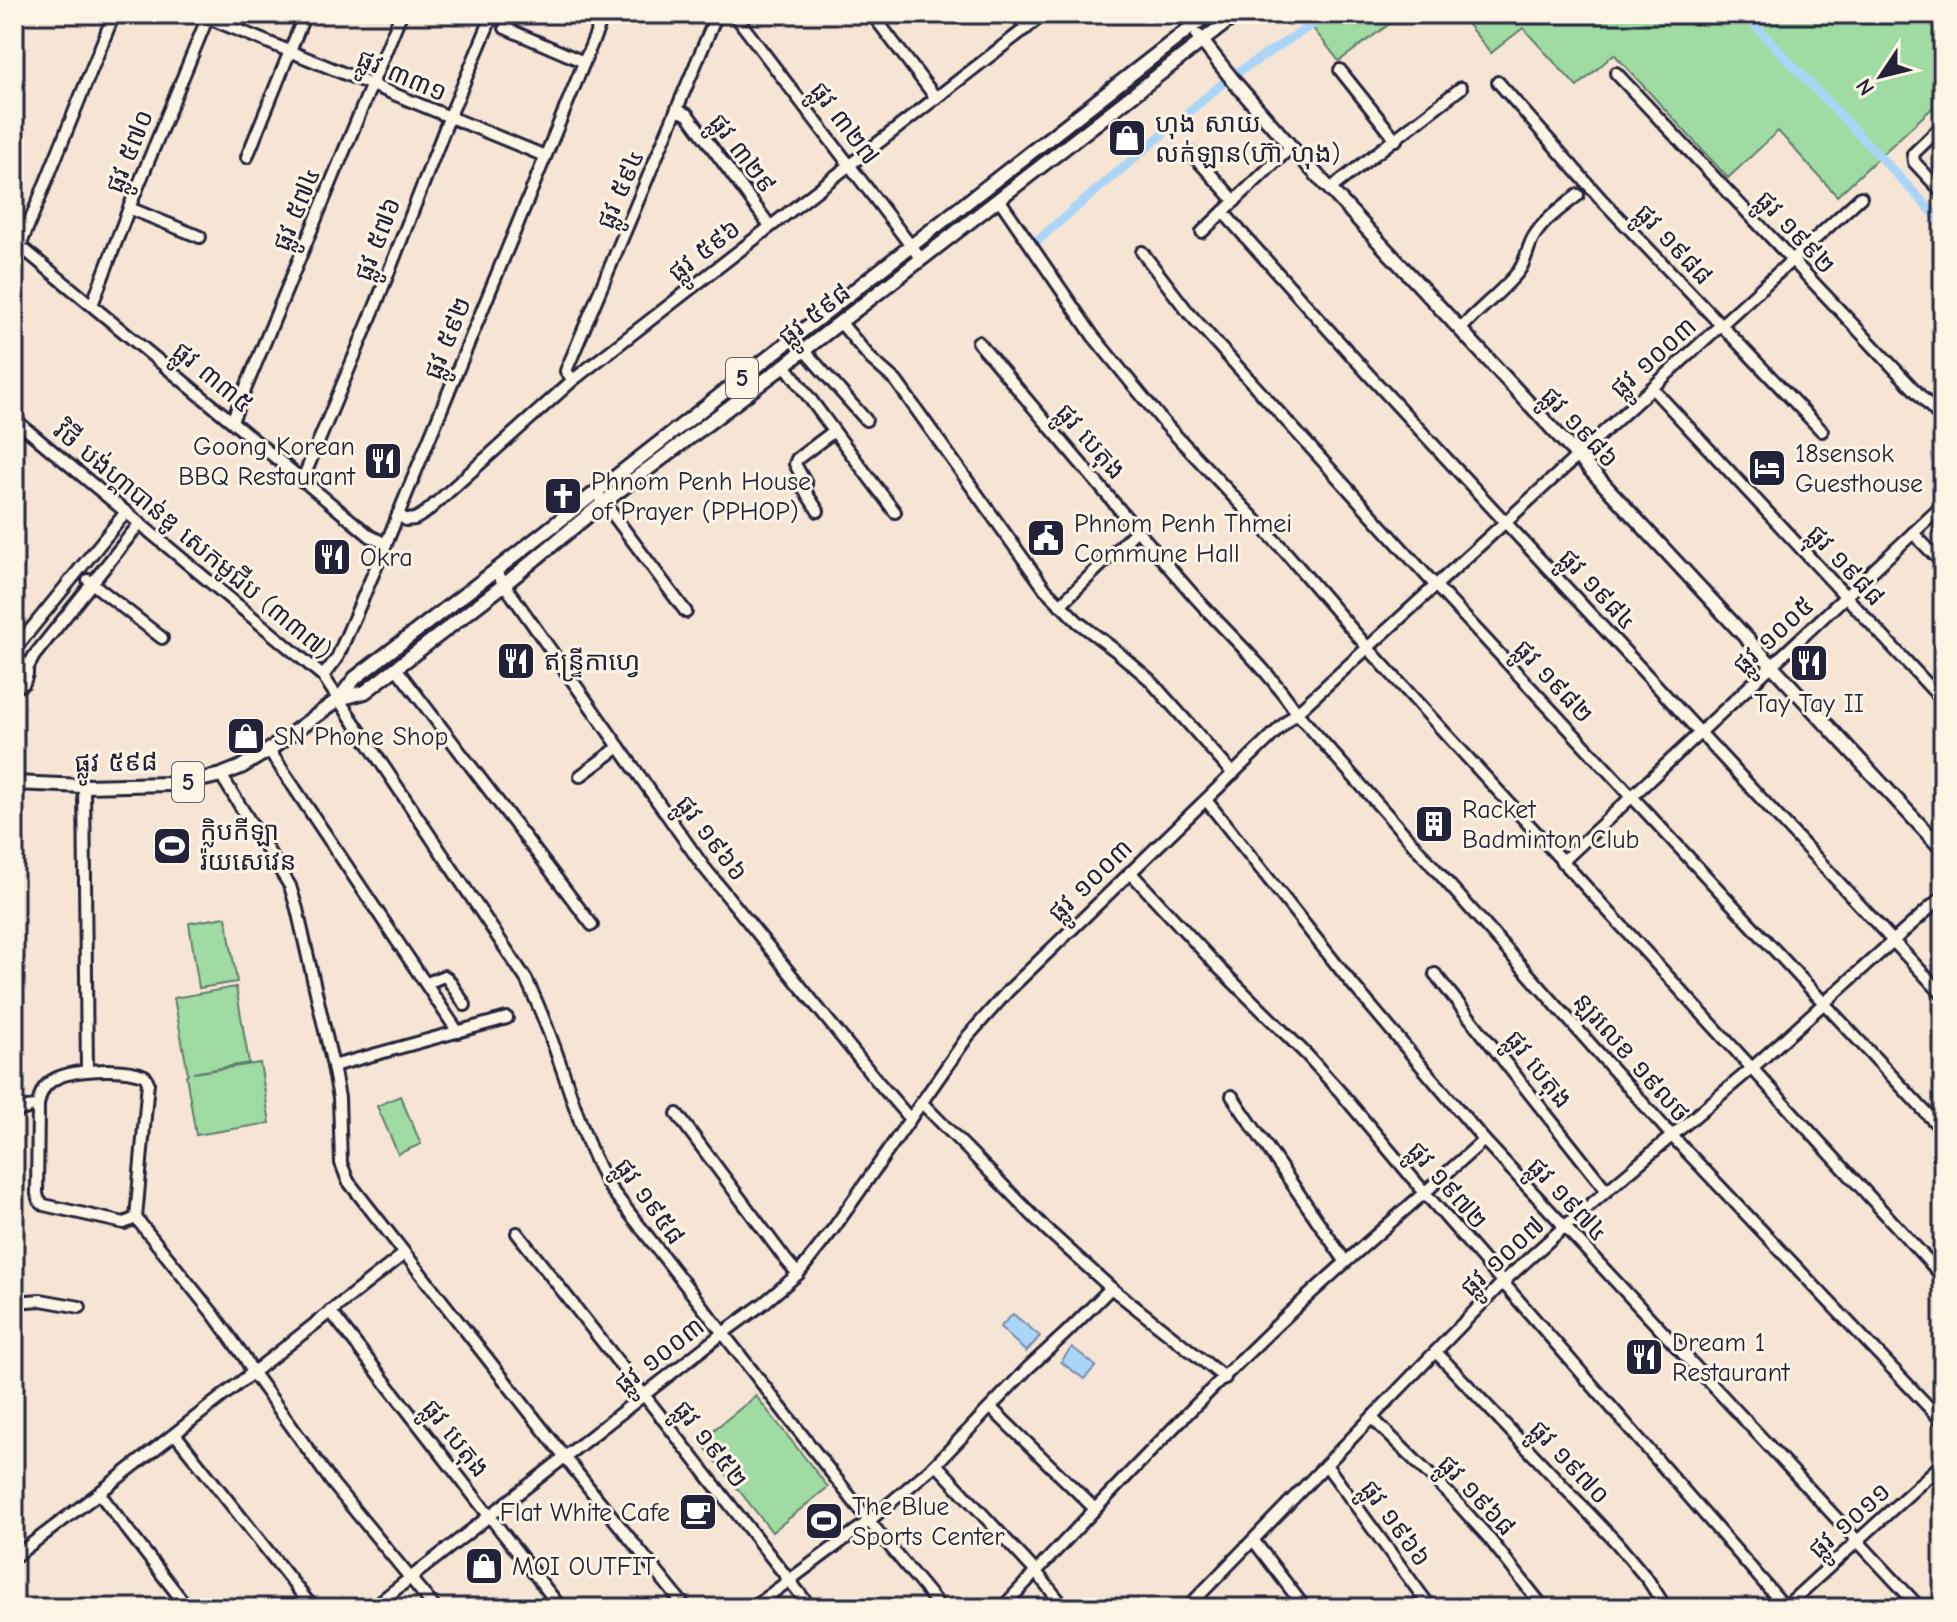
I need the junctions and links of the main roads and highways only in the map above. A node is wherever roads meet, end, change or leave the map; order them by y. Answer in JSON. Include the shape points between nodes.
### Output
{"nodes":[{"id":1,"x":1208,"y":14,"type":"edge"},
{"id":2,"x":1237,"y":14,"type":"edge"},
{"id":3,"x":1191,"y":27,"type":"junction"},
{"id":4,"x":1202,"y":41,"type":"junction"},
{"id":5,"x":599,"y":498,"type":"junction"},
{"id":6,"x":339,"y":699,"type":"junction"},
{"id":7,"x":14,"y":783,"type":"edge"},
{"id":8,"x":1943,"y":850,"type":"edge"}],
"edges":[{"from":1,"to":3,"type":"main road","name":"ផ្លូវ ៥៩៨","number":"5"},
{"from":2,"to":4,"type":"main road","name":"ផ្លូវ ៥៩៨","number":"5"},
{"from":3,"to":4,"type":"main road","name":"ផ្លូវ ១៩៨៦"},
{"from":3,"to":5,"type":"main road","name":"ផ្លូវ ៥៩៨","number":"5"},
{"from":4,"to":5,"type":"main road","name":"ផ្លូវ ៥៩៨","number":"5","via":[[785,365]]},
{"from":4,"to":8,"type":"main road","name":"ផ្លូវ ១៩៨៦","via":[[1291,147]]},
{"from":5,"to":6,"type":"main road","name":"ផ្លូវ ៥៩៨","number":"5","via":[[355,678]]},
{"from":5,"to":6,"type":"main road","name":"ផ្លូវ ៥៩៨","number":"5","via":[[505,584],[365,692]]},
{"from":6,"to":7,"type":"main road","name":"ផ្លូវ ៥៩៨","number":"5","via":[[269,750],[221,775],[169,784]]}]}
